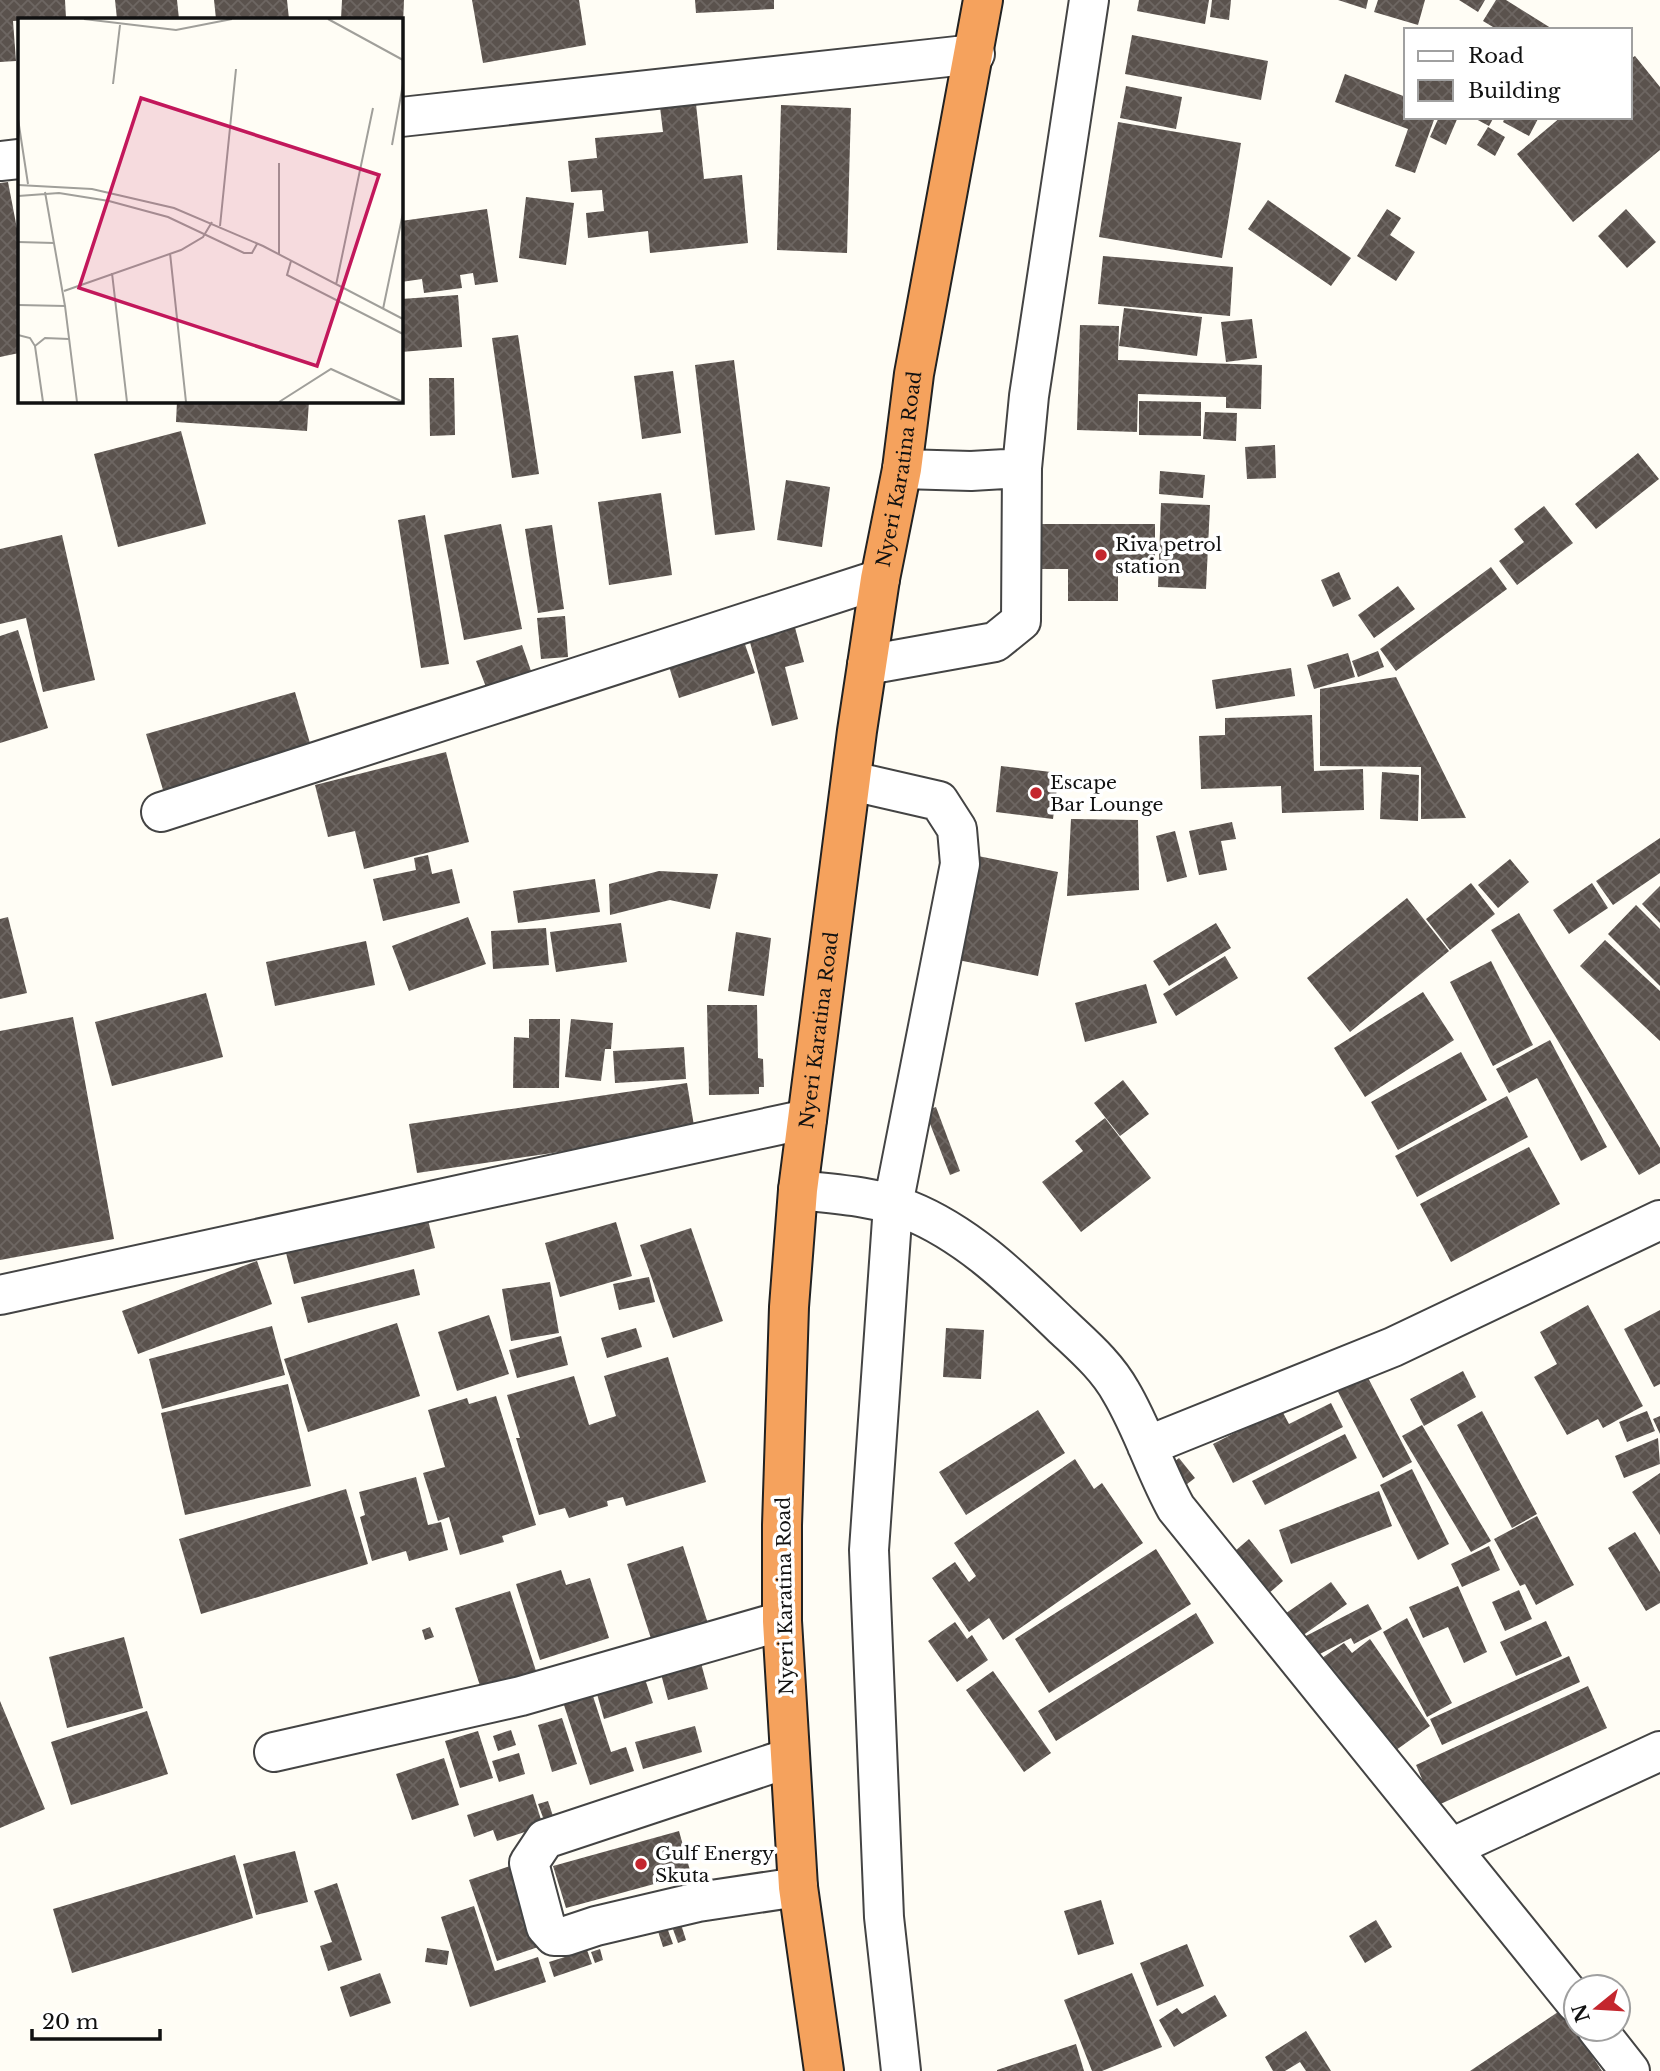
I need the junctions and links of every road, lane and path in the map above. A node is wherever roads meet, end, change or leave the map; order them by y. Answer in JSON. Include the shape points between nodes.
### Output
{"nodes":[{"id":1,"x":983,"y":0,"type":"edge"},
{"id":2,"x":1089,"y":0,"type":"edge"},
{"id":3,"x":975,"y":54,"type":"junction"},
{"id":4,"x":402,"y":117,"type":"edge"},
{"id":5,"x":18,"y":159,"type":"edge"},
{"id":6,"x":0,"y":161,"type":"edge"},
{"id":7,"x":1022,"y":467,"type":"junction"},
{"id":8,"x":902,"y":469,"type":"junction"},
{"id":9,"x":880,"y":579,"type":"junction"},
{"id":10,"x":867,"y":665,"type":"junction"},
{"id":11,"x":852,"y":780,"type":"junction"},
{"id":12,"x":161,"y":812,"type":"dead end"},
{"id":13,"x":807,"y":1119,"type":"junction"},
{"id":14,"x":798,"y":1190,"type":"junction"},
{"id":15,"x":893,"y":1205,"type":"junction"},
{"id":16,"x":1660,"y":1220,"type":"edge"},
{"id":17,"x":0,"y":1295,"type":"edge"},
{"id":18,"x":1147,"y":1446,"type":"junction"},
{"id":19,"x":782,"y":1621,"type":"junction"},
{"id":20,"x":1660,"y":1751,"type":"edge"},
{"id":21,"x":274,"y":1752,"type":"dead end"},
{"id":22,"x":789,"y":1758,"type":"junction"},
{"id":23,"x":1451,"y":1848,"type":"junction"},
{"id":24,"x":798,"y":1887,"type":"junction"},
{"id":25,"x":1562,"y":1986,"type":"edge"},
{"id":26,"x":1608,"y":2043,"type":"edge"},
{"id":27,"x":824,"y":2071,"type":"edge"},
{"id":28,"x":901,"y":2071,"type":"edge"},
{"id":29,"x":1630,"y":2071,"type":"edge"}],
"edges":[{"from":1,"to":3,"type":"highway","name":"Nyeri Karatina Road"},
{"from":2,"to":7,"type":"street"},
{"from":3,"to":4,"type":"street"},
{"from":3,"to":8,"type":"highway","name":"Nyeri Karatina Road","via":[[914,374]]},
{"from":5,"to":6,"type":"street"},
{"from":7,"to":8,"type":"street"},
{"from":7,"to":10,"type":"street","via":[[1021,621],[995,642]]},
{"from":8,"to":9,"type":"highway","name":"Nyeri Karatina Road"},
{"from":9,"to":10,"type":"highway","name":"Nyeri Karatina Road"},
{"from":9,"to":12,"type":"street"},
{"from":10,"to":11,"type":"highway","name":"Nyeri Karatina Road"},
{"from":11,"to":13,"type":"highway","name":"Nyeri Karatina Road"},
{"from":11,"to":15,"type":"street","via":[[939,801],[957,829],[960,864]]},
{"from":13,"to":14,"type":"highway","name":"Nyeri Karatina Road"},
{"from":13,"to":17,"type":"street"},
{"from":14,"to":15,"type":"street"},
{"from":14,"to":19,"type":"highway","name":"Nyeri Karatina Road","via":[[789,1321]]},
{"from":15,"to":18,"type":"street","via":[[971,1244],[1099,1361],[1121,1391]]},
{"from":15,"to":28,"type":"street","via":[[869,1550],[884,1917]]},
{"from":16,"to":18,"type":"street","via":[[1393,1347]]},
{"from":18,"to":23,"type":"street","via":[[1176,1508]]},
{"from":19,"to":21,"type":"street","via":[[521,1696]]},
{"from":19,"to":22,"type":"highway","name":"Nyeri Karatina Road"},
{"from":20,"to":23,"type":"street"},
{"from":22,"to":24,"type":"highway","name":"Nyeri Karatina Road"},
{"from":22,"to":24,"type":"street","via":[[545,1839],[529,1863],[546,1927],[554,1936],[698,1902]]},
{"from":23,"to":25,"type":"street"},
{"from":24,"to":27,"type":"highway","name":"Nyeri Karatina Road"},
{"from":26,"to":29,"type":"street"}]}
